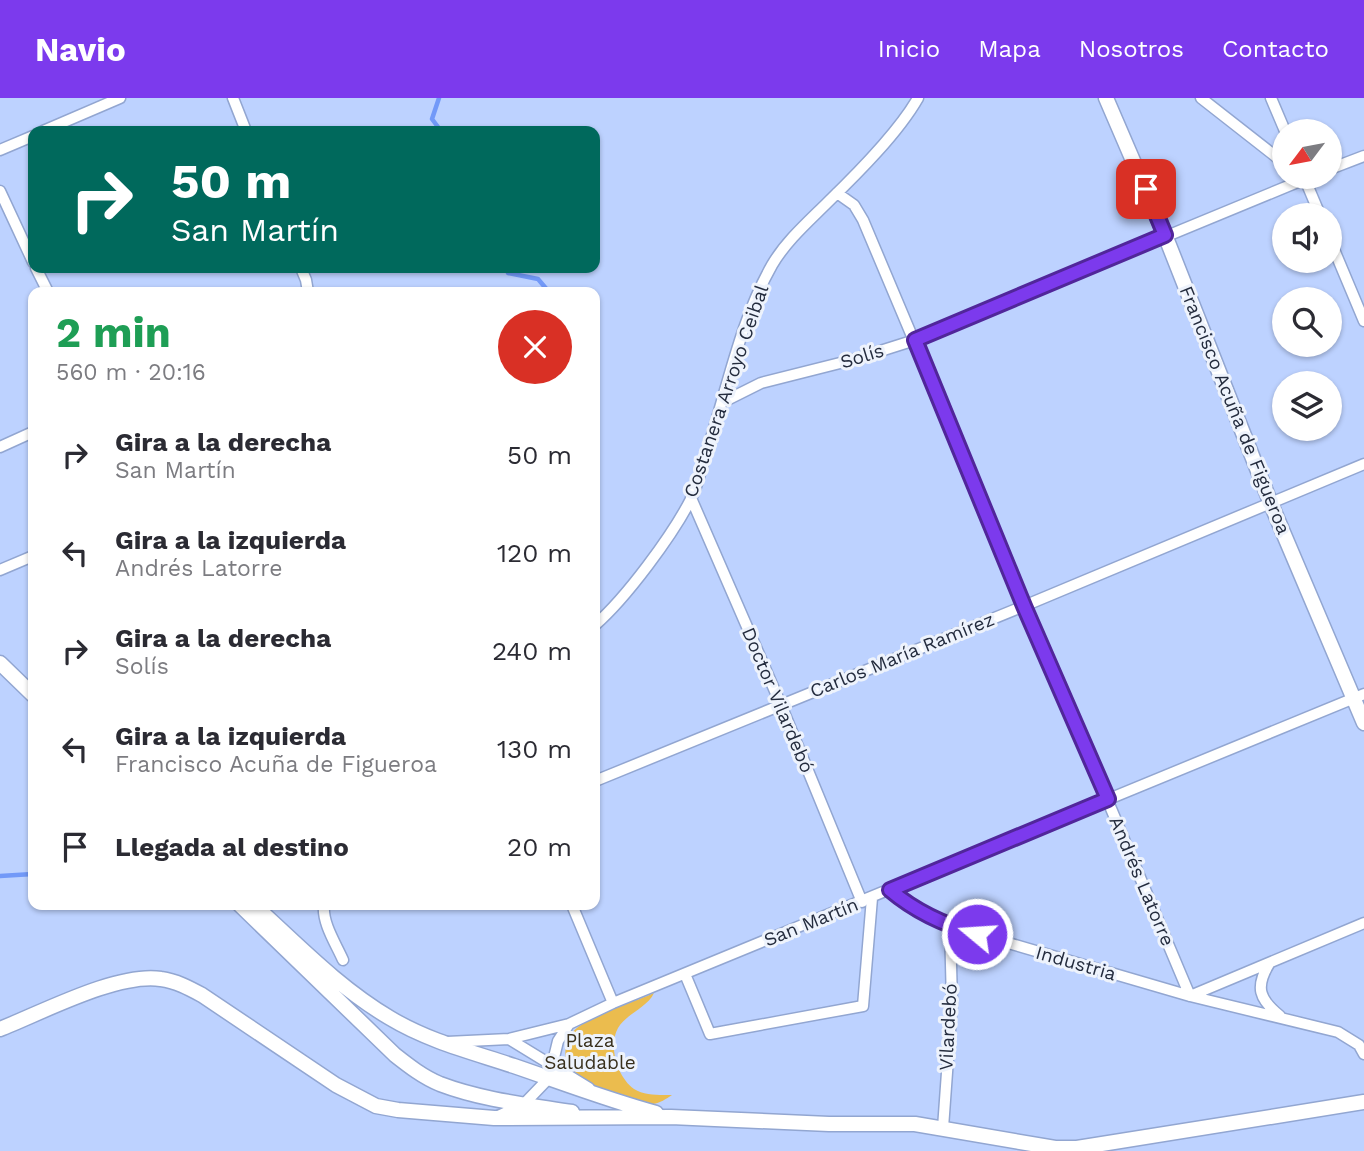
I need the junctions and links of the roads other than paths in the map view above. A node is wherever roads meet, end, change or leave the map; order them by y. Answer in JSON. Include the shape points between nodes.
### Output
{"nodes":[{"id":1,"x":120,"y":98,"type":"edge"},
{"id":2,"x":233,"y":98,"type":"edge"},
{"id":3,"x":918,"y":98,"type":"edge"},
{"id":4,"x":1106,"y":98,"type":"edge"},
{"id":5,"x":1201,"y":98,"type":"edge"},
{"id":6,"x":1271,"y":98,"type":"edge"},
{"id":7,"x":1280,"y":119,"type":"edge"},
{"id":8,"x":55,"y":126,"type":"edge"},
{"id":9,"x":244,"y":126,"type":"edge"},
{"id":10,"x":28,"y":138,"type":"edge"},
{"id":11,"x":0,"y":150,"type":"edge"},
{"id":12,"x":1272,"y":154,"type":"edge"},
{"id":13,"x":1364,"y":156,"type":"edge"},
{"id":14,"x":1342,"y":164,"type":"edge"},
{"id":15,"x":1276,"y":189,"type":"edge"},
{"id":16,"x":0,"y":191,"type":"edge"},
{"id":17,"x":837,"y":193,"type":"junction"},
{"id":18,"x":1165,"y":235,"type":"junction"},
{"id":19,"x":28,"y":251,"type":"edge"},
{"id":20,"x":1342,"y":269,"type":"edge"},
{"id":21,"x":1364,"y":321,"type":"edge"},
{"id":22,"x":915,"y":340,"type":"junction"},
{"id":23,"x":723,"y":402,"type":"junction"},
{"id":24,"x":28,"y":434,"type":"edge"},
{"id":25,"x":0,"y":447,"type":"edge"},
{"id":26,"x":1364,"y":464,"type":"edge"},
{"id":27,"x":691,"y":498,"type":"junction"},
{"id":28,"x":1271,"y":504,"type":"junction"},
{"id":29,"x":28,"y":558,"type":"edge"},
{"id":30,"x":0,"y":570,"type":"edge"},
{"id":31,"x":1024,"y":606,"type":"junction"},
{"id":32,"x":600,"y":620,"type":"edge"},
{"id":33,"x":0,"y":663,"type":"edge"},
{"id":34,"x":0,"y":675,"type":"edge"},
{"id":35,"x":28,"y":693,"type":"edge"},
{"id":36,"x":28,"y":695,"type":"edge"},
{"id":37,"x":1359,"y":696,"type":"edge"},
{"id":38,"x":781,"y":705,"type":"junction"},
{"id":39,"x":1364,"y":723,"type":"edge"},
{"id":40,"x":600,"y":779,"type":"edge"},
{"id":41,"x":1108,"y":799,"type":"junction"},
{"id":42,"x":890,"y":890,"type":"junction"},
{"id":43,"x":867,"y":900,"type":"junction"},
{"id":44,"x":245,"y":910,"type":"edge"},
{"id":45,"x":260,"y":910,"type":"edge"},
{"id":46,"x":325,"y":910,"type":"edge"},
{"id":47,"x":574,"y":910,"type":"edge"},
{"id":48,"x":1364,"y":923,"type":"edge"},
{"id":49,"x":950,"y":926,"type":"junction"},
{"id":50,"x":343,"y":960,"type":"dead end"},
{"id":51,"x":1269,"y":964,"type":"junction"},
{"id":52,"x":685,"y":974,"type":"junction"},
{"id":53,"x":1190,"y":996,"type":"junction"},
{"id":54,"x":612,"y":1003,"type":"junction"},
{"id":55,"x":1282,"y":1018,"type":"junction"},
{"id":56,"x":569,"y":1024,"type":"junction"},
{"id":57,"x":0,"y":1029,"type":"edge"},
{"id":58,"x":509,"y":1039,"type":"junction"},
{"id":59,"x":444,"y":1042,"type":"junction"},
{"id":60,"x":1364,"y":1054,"type":"edge"},
{"id":61,"x":550,"y":1071,"type":"junction"},
{"id":62,"x":1364,"y":1102,"type":"edge"},
{"id":63,"x":524,"y":1104,"type":"junction"},
{"id":64,"x":671,"y":1117,"type":"junction"},
{"id":65,"x":494,"y":1118,"type":"junction"},
{"id":66,"x":603,"y":1119,"type":"junction"},
{"id":67,"x":943,"y":1128,"type":"junction"}],
"edges":[{"from":1,"to":8,"type":"street"},
{"from":2,"to":9,"type":"street"},
{"from":3,"to":17,"type":"street","name":"Costanera Arroyo Ceibal"},
{"from":4,"to":18,"type":"street","name":"Francisco Acuña de Figueroa"},
{"from":5,"to":12,"type":"street"},
{"from":6,"to":7,"type":"street"},
{"from":10,"to":11,"type":"street"},
{"from":13,"to":14,"type":"street"},
{"from":15,"to":18,"type":"street","name":"Solís"},
{"from":16,"to":19,"type":"street"},
{"from":17,"to":22,"type":"street","name":"Andrés Latorre","via":[[854,205],[863,220]]},
{"from":17,"to":23,"type":"street","name":"Costanera Arroyo Ceibal","via":[[774,262],[737,348]]},
{"from":18,"to":22,"type":"street","name":"Solís"},
{"from":18,"to":28,"type":"street","name":"Francisco Acuña de Figueroa"},
{"from":20,"to":21,"type":"street"},
{"from":22,"to":23,"type":"street","name":"Solís","via":[[761,383]]},
{"from":22,"to":31,"type":"street","name":"Andrés Latorre"},
{"from":23,"to":27,"type":"street","name":"Costanera Arroyo Ceibal"},
{"from":24,"to":25,"type":"street"},
{"from":26,"to":28,"type":"street","name":"Carlos María Ramírez"},
{"from":27,"to":32,"type":"street","name":"Costanera Arroyo Ceibal","via":[[628,589]]},
{"from":27,"to":38,"type":"street","name":"Doctor Vilardebó"},
{"from":28,"to":31,"type":"street","name":"Carlos María Ramírez"},
{"from":28,"to":37,"type":"street","name":"Francisco Acuña de Figueroa"},
{"from":29,"to":30,"type":"street"},
{"from":31,"to":38,"type":"street","name":"Carlos María Ramírez"},
{"from":31,"to":41,"type":"street","name":"Andrés Latorre"},
{"from":33,"to":35,"type":"street"},
{"from":34,"to":36,"type":"street"},
{"from":37,"to":39,"type":"street","name":"Francisco Acuña de Figueroa"},
{"from":37,"to":41,"type":"street","name":"San Martín"},
{"from":38,"to":40,"type":"street","name":"Carlos María Ramírez"},
{"from":38,"to":43,"type":"street","name":"Doctor Vilardebó"},
{"from":41,"to":42,"type":"street","name":"San Martín"},
{"from":41,"to":53,"type":"street","name":"Andrés Latorre"},
{"from":42,"to":43,"type":"street","name":"San Martín"},
{"from":42,"to":49,"type":"street","name":"Industria","via":[[911,907]]},
{"from":43,"to":52,"type":"street","name":"San Martín"},
{"from":43,"to":52,"type":"street","via":[[863,1006],[710,1034]]},
{"from":44,"to":63,"type":"street","via":[[418,1072],[440,1084]]},
{"from":45,"to":59,"type":"street","via":[[360,998],[390,1018]]},
{"from":46,"to":50,"type":"street"},
{"from":47,"to":54,"type":"street"},
{"from":48,"to":51,"type":"street"},
{"from":49,"to":53,"type":"street","name":"Industria"},
{"from":49,"to":67,"type":"street","name":"Vilardebó","via":[[951,1003]]},
{"from":51,"to":53,"type":"street"},
{"from":51,"to":55,"type":"street","via":[[1261,976],[1261,993]]},
{"from":52,"to":54,"type":"street","name":"San Martín"},
{"from":53,"to":55,"type":"street","name":"Industria"},
{"from":54,"to":56,"type":"street","name":"San Martín"},
{"from":55,"to":60,"type":"street","name":"Industria","via":[[1338,1032],[1359,1045]]},
{"from":56,"to":58,"type":"street","name":"San Martín"},
{"from":56,"to":61,"type":"street","via":[[558,1041]]},
{"from":57,"to":65,"type":"street","via":[[100,989],[159,978],[202,995],[336,1085],[376,1106]]},
{"from":58,"to":59,"type":"street","name":"San Martín"},
{"from":58,"to":61,"type":"street"},
{"from":59,"to":61,"type":"street"},
{"from":61,"to":63,"type":"street"},
{"from":61,"to":64,"type":"street","via":[[606,1100]]},
{"from":62,"to":67,"type":"street","via":[[1077,1148]]},
{"from":63,"to":65,"type":"street"},
{"from":63,"to":66,"type":"street"},
{"from":64,"to":66,"type":"street"},
{"from":64,"to":67,"type":"street"},
{"from":65,"to":66,"type":"street"}]}
